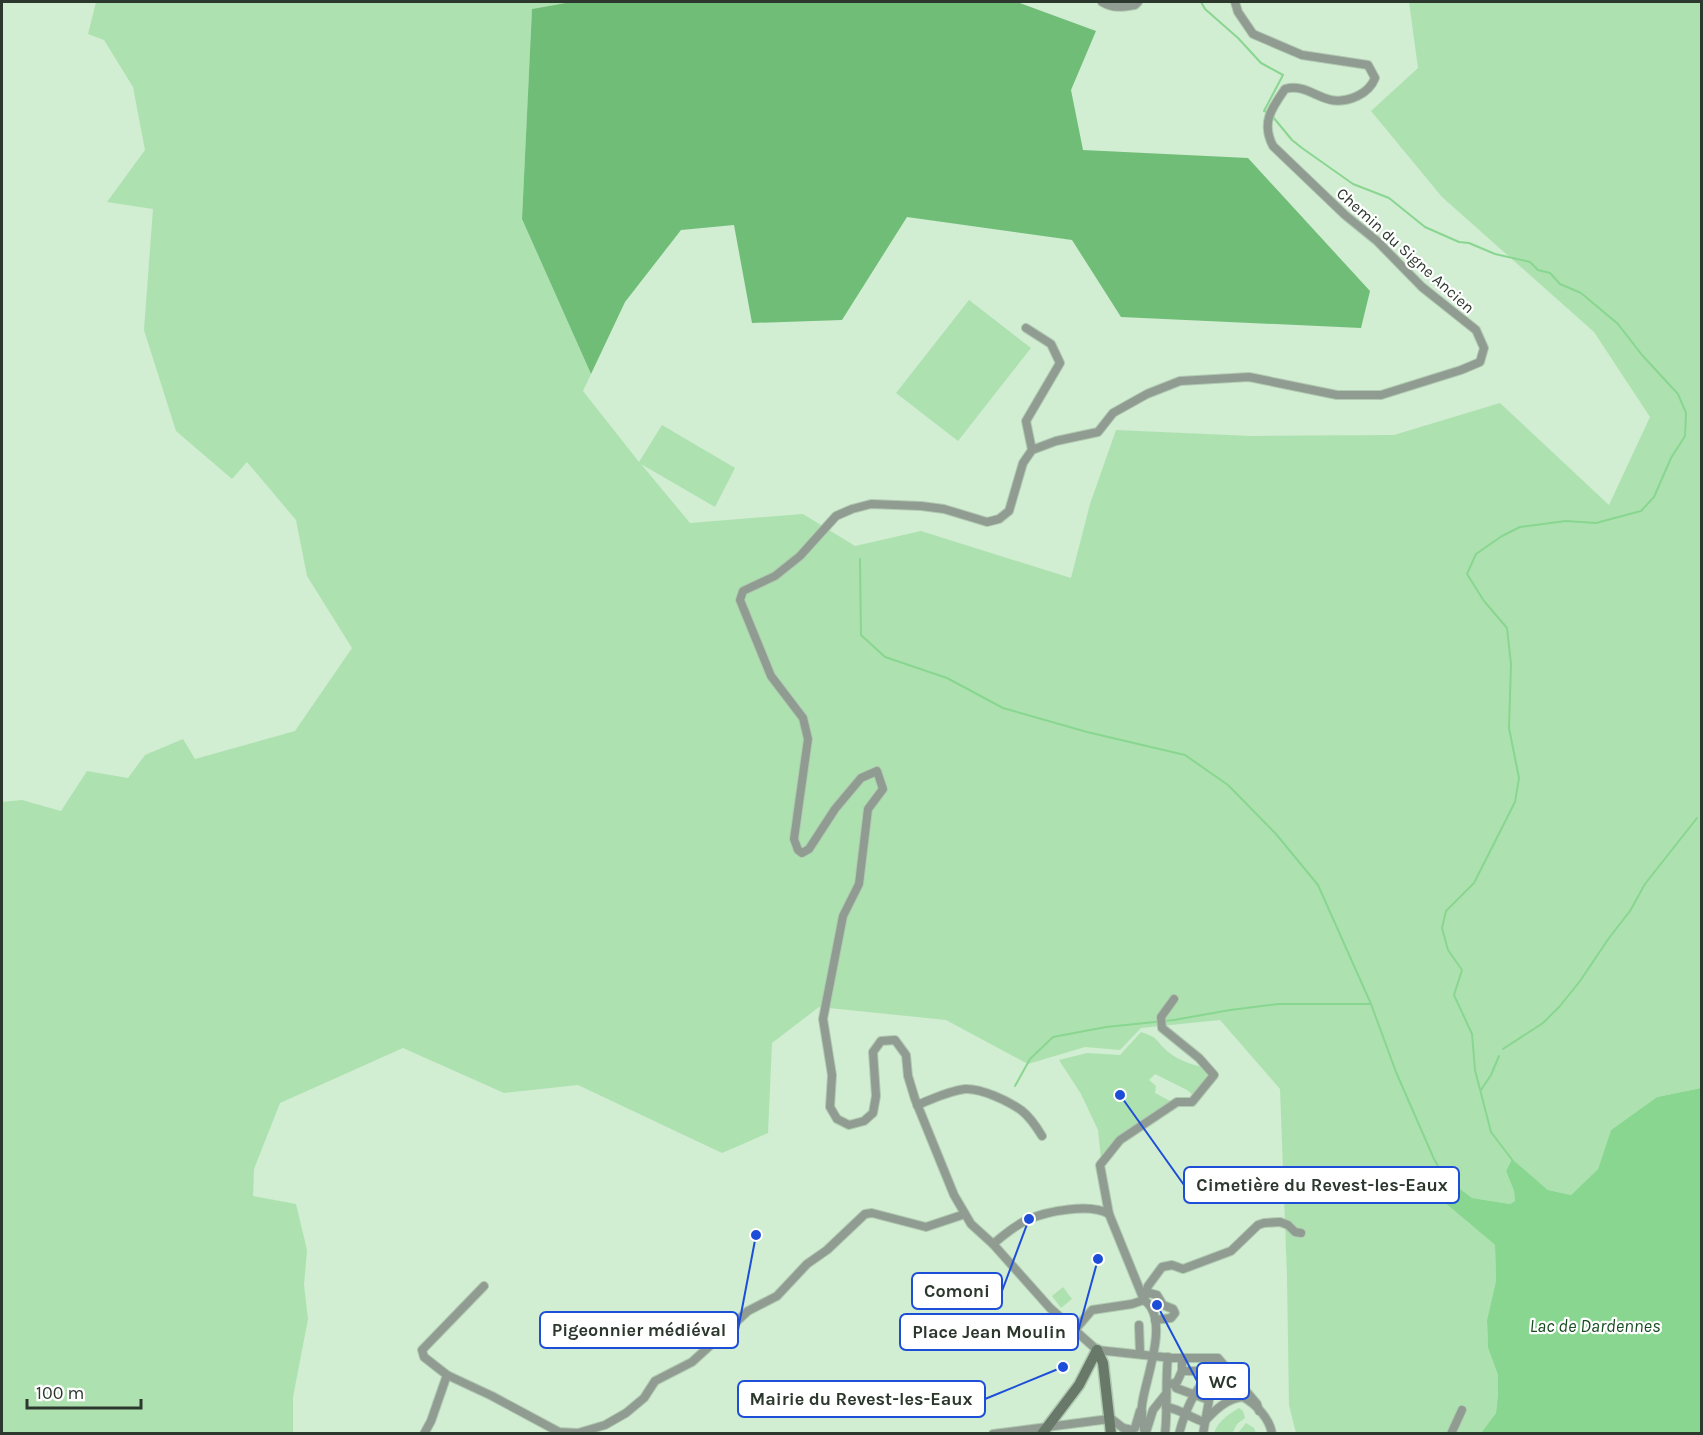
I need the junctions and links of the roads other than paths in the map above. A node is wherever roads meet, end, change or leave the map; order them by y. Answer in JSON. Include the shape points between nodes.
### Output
{"nodes":[{"id":1,"x":1102,"y":2,"type":"edge"},
{"id":2,"x":1138,"y":2,"type":"edge"},
{"id":3,"x":1235,"y":2,"type":"edge"},
{"id":4,"x":1026,"y":328,"type":"dead end"},
{"id":5,"x":1032,"y":450,"type":"junction"},
{"id":6,"x":1174,"y":999,"type":"dead end"},
{"id":7,"x":917,"y":1105,"type":"junction"},
{"id":8,"x":1042,"y":1136,"type":"dead end"},
{"id":9,"x":965,"y":1214,"type":"junction"},
{"id":10,"x":1109,"y":1214,"type":"junction"},
{"id":11,"x":1301,"y":1233,"type":"dead end"},
{"id":12,"x":993,"y":1245,"type":"junction"},
{"id":13,"x":484,"y":1286,"type":"dead end"},
{"id":14,"x":1145,"y":1298,"type":"junction"},
{"id":15,"x":1155,"y":1320,"type":"junction"},
{"id":16,"x":1139,"y":1325,"type":"dead end"},
{"id":17,"x":1074,"y":1331,"type":"junction"},
{"id":18,"x":1103,"y":1350,"type":"junction"},
{"id":19,"x":1140,"y":1353,"type":"junction"},
{"id":20,"x":1154,"y":1355,"type":"junction"},
{"id":21,"x":1168,"y":1357,"type":"junction"},
{"id":22,"x":1182,"y":1358,"type":"junction"},
{"id":23,"x":1219,"y":1361,"type":"junction"},
{"id":24,"x":1182,"y":1371,"type":"junction"},
{"id":25,"x":1209,"y":1373,"type":"junction"},
{"id":26,"x":447,"y":1376,"type":"junction"},
{"id":27,"x":1175,"y":1383,"type":"junction"},
{"id":28,"x":1165,"y":1391,"type":"junction"},
{"id":29,"x":1194,"y":1395,"type":"junction"},
{"id":30,"x":1166,"y":1407,"type":"junction"},
{"id":31,"x":1142,"y":1410,"type":"junction"},
{"id":32,"x":1462,"y":1410,"type":"dead end"},
{"id":33,"x":1259,"y":1411,"type":"junction"},
{"id":34,"x":1185,"y":1413,"type":"junction"},
{"id":35,"x":1109,"y":1418,"type":"junction"},
{"id":36,"x":1204,"y":1422,"type":"junction"},
{"id":37,"x":1046,"y":1430,"type":"edge"},
{"id":38,"x":424,"y":1434,"type":"edge"},
{"id":39,"x":993,"y":1434,"type":"edge"},
{"id":40,"x":1111,"y":1434,"type":"edge"},
{"id":41,"x":1145,"y":1434,"type":"edge"},
{"id":42,"x":1165,"y":1434,"type":"edge"},
{"id":43,"x":1179,"y":1434,"type":"edge"},
{"id":44,"x":1203,"y":1434,"type":"edge"},
{"id":45,"x":1272,"y":1434,"type":"edge"},
{"id":46,"x":1451,"y":1434,"type":"edge"}],
"edges":[{"from":1,"to":2,"type":"street","via":[[1121,8]]},
{"from":3,"to":5,"type":"street","name":"Chemin du Signe Ancien","via":[[1253,34],[1302,55],[1368,65],[1374,81],[1366,92],[1350,98],[1332,100],[1294,86],[1285,89],[1268,118],[1267,133],[1273,146],[1345,215],[1422,287],[1476,330],[1484,348],[1480,362],[1381,395],[1337,395],[1249,377],[1180,381],[1113,413],[1098,432]]},
{"from":4,"to":5,"type":"street","via":[[1051,344],[1060,363],[1026,421]]},
{"from":5,"to":7,"type":"street","via":[[1023,463],[1009,512],[999,519],[987,522],[944,508],[921,506],[871,504],[852,509],[836,516],[800,556],[775,576],[743,591],[740,600],[771,676],[803,718],[808,738],[794,839],[798,850],[802,853],[809,849],[861,778],[877,771],[884,789],[868,809],[859,884],[843,916],[823,1019],[832,1075],[830,1107],[837,1119],[849,1125],[864,1122],[873,1113],[873,1052],[881,1041],[895,1040],[906,1055]]},
{"from":6,"to":10,"type":"street","via":[[1161,1017],[1162,1027],[1214,1075],[1192,1102],[1177,1102],[1120,1140],[1100,1165]]},
{"from":7,"to":8,"type":"street","via":[[951,1092],[976,1090],[1022,1110]]},
{"from":7,"to":9,"type":"street"},
{"from":9,"to":12,"type":"street"},
{"from":9,"to":26,"type":"street","via":[[926,1227],[865,1214],[777,1296],[748,1311],[692,1362],[655,1381],[644,1398],[606,1425],[578,1433],[559,1432]]},
{"from":10,"to":12,"type":"street","via":[[1090,1208],[1044,1214],[1022,1223]]},
{"from":10,"to":14,"type":"street"},
{"from":11,"to":14,"type":"street","via":[[1280,1222],[1258,1225],[1231,1251],[1183,1269],[1162,1267],[1148,1286]]},
{"from":12,"to":17,"type":"street"},
{"from":13,"to":26,"type":"street","via":[[423,1350],[424,1357]]},
{"from":14,"to":15,"type":"street"},
{"from":14,"to":15,"type":"street","via":[[1149,1293],[1157,1295],[1175,1313],[1171,1318]]},
{"from":14,"to":17,"type":"street","via":[[1092,1310]]},
{"from":15,"to":20,"type":"street"},
{"from":16,"to":19,"type":"street"},
{"from":17,"to":18,"type":"street"},
{"from":18,"to":19,"type":"street"},
{"from":18,"to":35,"type":"street"},
{"from":18,"to":37,"type":"street"},
{"from":19,"to":20,"type":"street"},
{"from":20,"to":21,"type":"street"},
{"from":20,"to":31,"type":"street"},
{"from":21,"to":22,"type":"street"},
{"from":21,"to":28,"type":"street"},
{"from":22,"to":23,"type":"street"},
{"from":22,"to":24,"type":"street"},
{"from":23,"to":25,"type":"street"},
{"from":23,"to":33,"type":"street","via":[[1256,1402]]},
{"from":24,"to":25,"type":"street"},
{"from":24,"to":27,"type":"street"},
{"from":25,"to":29,"type":"street"},
{"from":26,"to":38,"type":"street"},
{"from":27,"to":28,"type":"street"},
{"from":27,"to":29,"type":"street","via":[[1176,1388]]},
{"from":28,"to":30,"type":"street"},
{"from":28,"to":41,"type":"street"},
{"from":29,"to":34,"type":"street"},
{"from":29,"to":36,"type":"street","via":[[1209,1400]]},
{"from":30,"to":34,"type":"street"},
{"from":30,"to":42,"type":"street"},
{"from":31,"to":35,"type":"street","via":[[1132,1430]]},
{"from":31,"to":41,"type":"street"},
{"from":32,"to":46,"type":"street"},
{"from":33,"to":36,"type":"street","via":[[1243,1397],[1219,1407]]},
{"from":33,"to":45,"type":"street","via":[[1270,1424]]},
{"from":34,"to":36,"type":"street"},
{"from":34,"to":43,"type":"street"},
{"from":35,"to":37,"type":"street"},
{"from":35,"to":40,"type":"street"},
{"from":36,"to":44,"type":"street"},
{"from":37,"to":39,"type":"street"}]}
